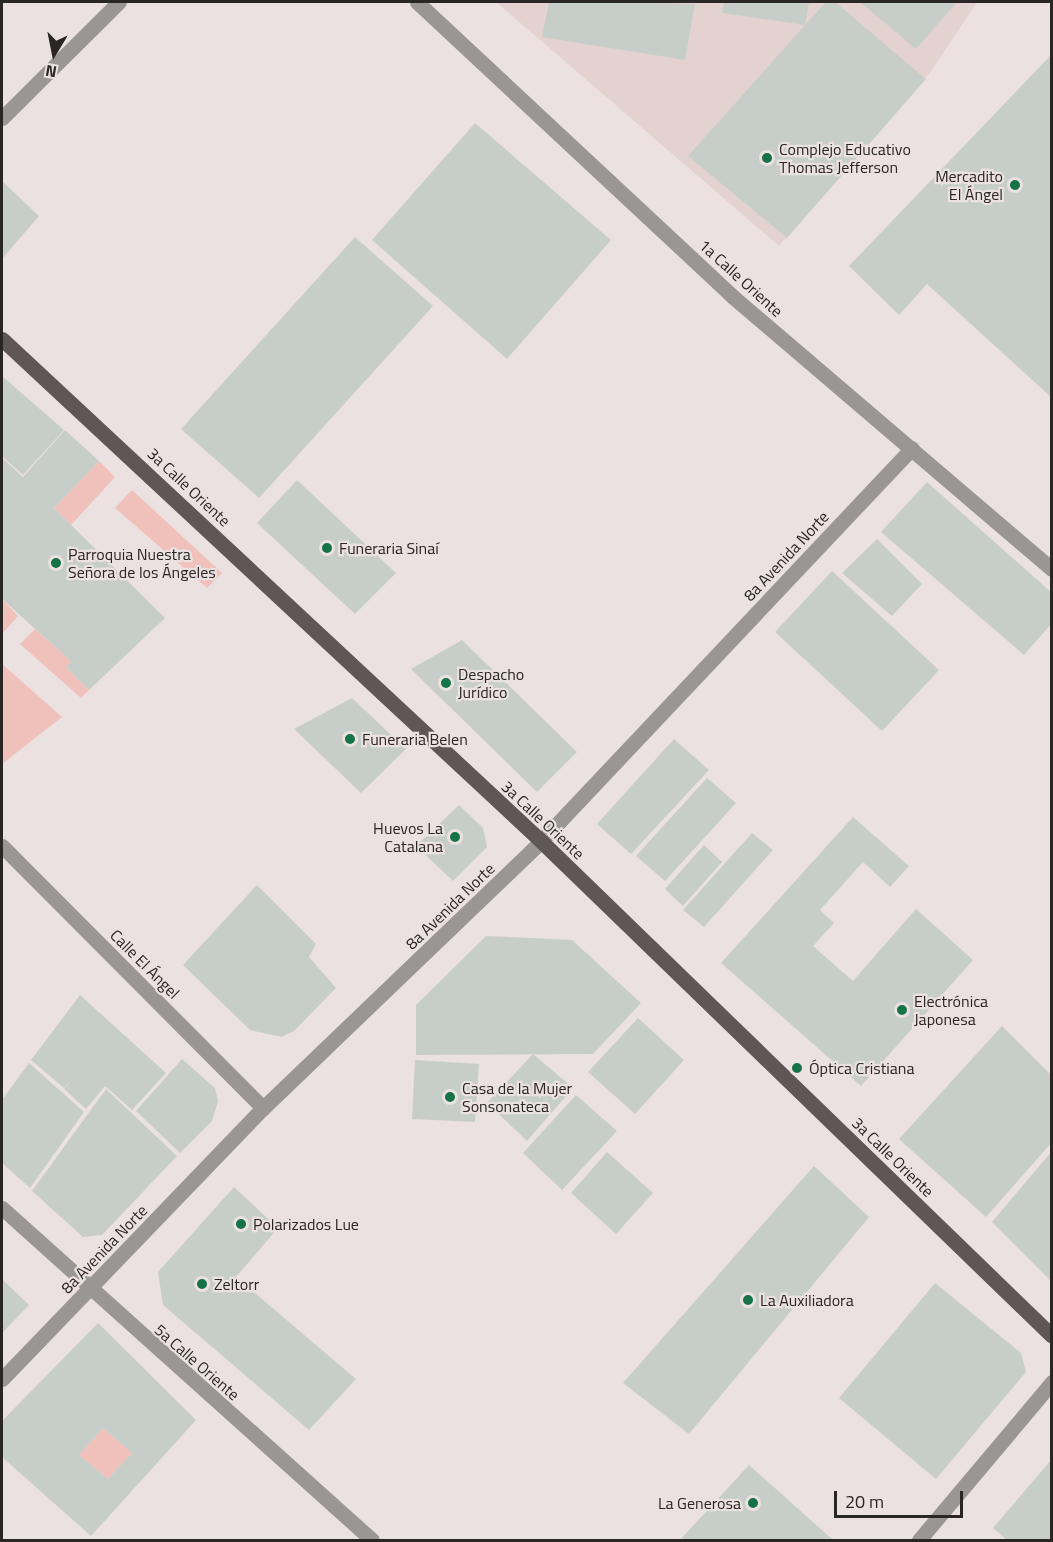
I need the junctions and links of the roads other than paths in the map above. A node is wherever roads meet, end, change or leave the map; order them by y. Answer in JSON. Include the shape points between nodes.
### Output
{"nodes":[{"id":1,"x":119,"y":2,"type":"edge"},
{"id":2,"x":417,"y":2,"type":"edge"},
{"id":3,"x":2,"y":118,"type":"edge"},
{"id":4,"x":2,"y":339,"type":"edge"},
{"id":5,"x":912,"y":448,"type":"junction"},
{"id":6,"x":1051,"y":568,"type":"edge"},
{"id":7,"x":541,"y":841,"type":"junction"},
{"id":8,"x":2,"y":846,"type":"edge"},
{"id":9,"x":263,"y":1108,"type":"junction"},
{"id":10,"x":2,"y":1208,"type":"edge"},
{"id":11,"x":90,"y":1290,"type":"junction"},
{"id":12,"x":1052,"y":1336,"type":"edge"},
{"id":13,"x":2,"y":1379,"type":"edge"},
{"id":14,"x":1052,"y":1382,"type":"edge"},
{"id":15,"x":372,"y":1540,"type":"edge"},
{"id":16,"x":919,"y":1540,"type":"edge"}],
"edges":[{"from":1,"to":3,"type":"street"},
{"from":2,"to":5,"type":"street","name":"1a Calle Oriente","via":[[732,296]]},
{"from":4,"to":7,"type":"main road","name":"3a Calle Oriente"},
{"from":5,"to":6,"type":"street","name":"1a Calle Oriente"},
{"from":5,"to":7,"type":"street","name":"8a Avenida Norte"},
{"from":7,"to":9,"type":"street","name":"8a Avenida Norte"},
{"from":7,"to":12,"type":"main road","name":"3a Calle Oriente"},
{"from":8,"to":9,"type":"street","name":"Calle El Ángel"},
{"from":9,"to":11,"type":"street","name":"8a Avenida Norte"},
{"from":10,"to":11,"type":"street","name":"5a Calle Oriente"},
{"from":11,"to":13,"type":"street","name":"8a Avenida Norte"},
{"from":11,"to":15,"type":"street","name":"5a Calle Oriente"},
{"from":14,"to":16,"type":"street"}]}
